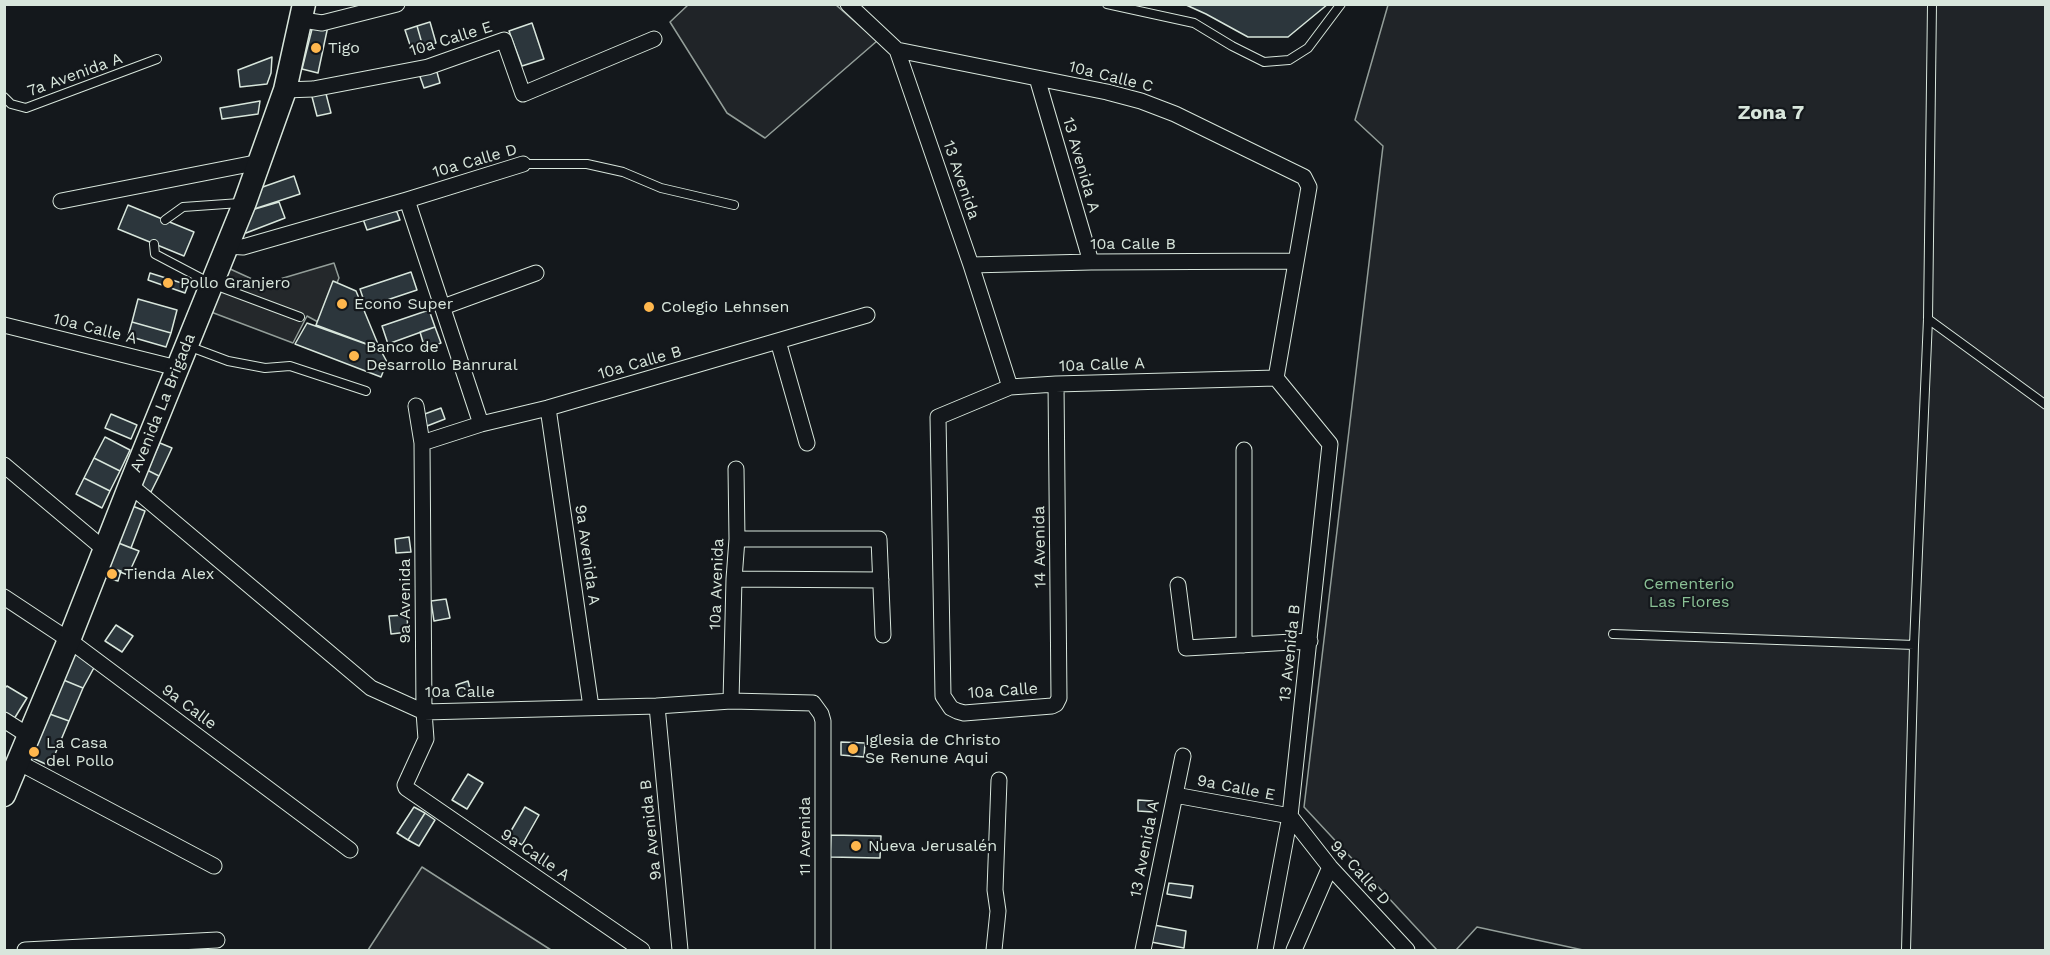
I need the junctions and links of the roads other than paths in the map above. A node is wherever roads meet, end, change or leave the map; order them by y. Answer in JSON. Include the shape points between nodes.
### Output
{"nodes":[{"id":1,"x":397,"y":4,"type":"edge"},
{"id":2,"x":848,"y":4,"type":"edge"},
{"id":3,"x":1107,"y":4,"type":"edge"},
{"id":4,"x":1341,"y":4,"type":"edge"},
{"id":5,"x":1932,"y":4,"type":"edge"},
{"id":6,"x":303,"y":12,"type":"edge"},
{"id":7,"x":654,"y":39,"type":"dead end"},
{"id":8,"x":897,"y":50,"type":"junction"},
{"id":9,"x":157,"y":59,"type":"dead end"},
{"id":10,"x":1037,"y":78,"type":"junction"},
{"id":11,"x":285,"y":90,"type":"junction"},
{"id":12,"x":4,"y":97,"type":"edge"},
{"id":13,"x":260,"y":162,"type":"junction"},
{"id":14,"x":523,"y":164,"type":"joint"},
{"id":15,"x":407,"y":200,"type":"junction"},
{"id":16,"x":61,"y":201,"type":"dead end"},
{"id":17,"x":245,"y":202,"type":"junction"},
{"id":18,"x":734,"y":205,"type":"dead end"},
{"id":19,"x":165,"y":220,"type":"dead end"},
{"id":20,"x":154,"y":246,"type":"dead end"},
{"id":21,"x":227,"y":246,"type":"junction"},
{"id":22,"x":1296,"y":261,"type":"junction"},
{"id":23,"x":1091,"y":262,"type":"junction"},
{"id":24,"x":971,"y":265,"type":"junction"},
{"id":25,"x":536,"y":273,"type":"dead end"},
{"id":26,"x":212,"y":284,"type":"junction"},
{"id":27,"x":443,"y":307,"type":"junction"},
{"id":28,"x":867,"y":315,"type":"dead end"},
{"id":29,"x":300,"y":317,"type":"dead end"},
{"id":30,"x":1928,"y":319,"type":"junction"},
{"id":31,"x":4,"y":325,"type":"edge"},
{"id":32,"x":778,"y":341,"type":"junction"},
{"id":33,"x":187,"y":346,"type":"junction"},
{"id":34,"x":177,"y":368,"type":"junction"},
{"id":35,"x":1276,"y":378,"type":"junction"},
{"id":36,"x":1056,"y":384,"type":"junction"},
{"id":37,"x":1010,"y":387,"type":"junction"},
{"id":38,"x":366,"y":391,"type":"dead end"},
{"id":39,"x":2046,"y":405,"type":"edge"},
{"id":40,"x":416,"y":406,"type":"dead end"},
{"id":41,"x":548,"y":408,"type":"junction"},
{"id":42,"x":481,"y":424,"type":"junction"},
{"id":43,"x":422,"y":443,"type":"junction"},
{"id":44,"x":807,"y":443,"type":"dead end"},
{"id":45,"x":1244,"y":450,"type":"dead end"},
{"id":46,"x":4,"y":465,"type":"edge"},
{"id":47,"x":736,"y":469,"type":"dead end"},
{"id":48,"x":130,"y":485,"type":"junction"},
{"id":49,"x":737,"y":539,"type":"junction"},
{"id":50,"x":104,"y":549,"type":"junction"},
{"id":51,"x":734,"y":579,"type":"junction"},
{"id":52,"x":881,"y":580,"type":"junction"},
{"id":53,"x":1178,"y":585,"type":"dead end"},
{"id":54,"x":4,"y":597,"type":"edge"},
{"id":55,"x":1613,"y":634,"type":"dead end"},
{"id":56,"x":883,"y":635,"type":"dead end"},
{"id":57,"x":69,"y":640,"type":"junction"},
{"id":58,"x":1310,"y":641,"type":"junction"},
{"id":59,"x":1244,"y":645,"type":"junction"},
{"id":60,"x":1914,"y":645,"type":"junction"},
{"id":61,"x":731,"y":701,"type":"junction"},
{"id":62,"x":657,"y":706,"type":"junction"},
{"id":63,"x":1052,"y":706,"type":"joint"},
{"id":64,"x":591,"y":707,"type":"junction"},
{"id":65,"x":957,"y":711,"type":"joint"},
{"id":66,"x":424,"y":712,"type":"junction"},
{"id":67,"x":4,"y":720,"type":"edge"},
{"id":68,"x":823,"y":721,"type":"joint"},
{"id":69,"x":29,"y":736,"type":"junction"},
{"id":70,"x":1183,"y":756,"type":"dead end"},
{"id":71,"x":18,"y":762,"type":"junction"},
{"id":72,"x":999,"y":780,"type":"dead end"},
{"id":73,"x":408,"y":790,"type":"joint"},
{"id":74,"x":4,"y":795,"type":"edge"},
{"id":75,"x":1175,"y":795,"type":"junction"},
{"id":76,"x":1290,"y":816,"type":"junction"},
{"id":77,"x":350,"y":850,"type":"dead end"},
{"id":78,"x":213,"y":866,"type":"dead end"},
{"id":79,"x":1330,"y":867,"type":"junction"},
{"id":80,"x":217,"y":940,"type":"dead end"},
{"id":81,"x":25,"y":951,"type":"edge"},
{"id":82,"x":642,"y":951,"type":"edge"},
{"id":83,"x":680,"y":951,"type":"edge"},
{"id":84,"x":823,"y":951,"type":"edge"},
{"id":85,"x":994,"y":951,"type":"edge"},
{"id":86,"x":1143,"y":951,"type":"edge"},
{"id":87,"x":1265,"y":951,"type":"edge"},
{"id":88,"x":1294,"y":951,"type":"edge"},
{"id":89,"x":1407,"y":951,"type":"edge"},
{"id":90,"x":1906,"y":951,"type":"edge"}],
"edges":[{"from":1,"to":6,"type":"street","via":[[322,22]]},
{"from":2,"to":8,"type":"street","name":"13 Avenida"},
{"from":3,"to":4,"type":"lane","via":[[1194,24],[1264,62],[1289,60],[1308,48]]},
{"from":5,"to":30,"type":"lane"},
{"from":6,"to":11,"type":"main road","name":"Avenida La Brigada"},
{"from":7,"to":11,"type":"street","name":"10a Calle E","via":[[523,94],[504,40],[428,67],[314,89]]},
{"from":8,"to":10,"type":"street","name":"10a Calle C"},
{"from":8,"to":24,"type":"street","name":"13 Avenida"},
{"from":9,"to":12,"type":"lane","name":"7a Avenida A","via":[[26,108],[11,104]]},
{"from":10,"to":22,"type":"street","name":"10a Calle C","via":[[1141,101],[1304,177],[1309,187]]},
{"from":10,"to":23,"type":"street","name":"13 Avenida A"},
{"from":11,"to":13,"type":"main road","name":"Avenida La Brigada"},
{"from":13,"to":16,"type":"street"},
{"from":13,"to":17,"type":"main road","name":"Avenida La Brigada"},
{"from":14,"to":15,"type":"street","name":"10a Calle D"},
{"from":14,"to":18,"type":"lane","name":"10a Calle D","via":[[587,164],[623,172],[661,188]]},
{"from":15,"to":21,"type":"street","name":"10a Calle D","via":[[243,247]]},
{"from":15,"to":27,"type":"street"},
{"from":17,"to":19,"type":"lane","via":[[183,207]]},
{"from":17,"to":21,"type":"main road","name":"Avenida La Brigada"},
{"from":20,"to":26,"type":"lane","via":[[155,254]]},
{"from":21,"to":26,"type":"main road","name":"Avenida La Brigada"},
{"from":22,"to":23,"type":"street","name":"10a Calle B"},
{"from":22,"to":35,"type":"street"},
{"from":23,"to":24,"type":"street","name":"10a Calle B"},
{"from":24,"to":37,"type":"street","name":"13 Avenida"},
{"from":25,"to":27,"type":"street"},
{"from":26,"to":29,"type":"lane"},
{"from":26,"to":33,"type":"main road","name":"Avenida La Brigada"},
{"from":27,"to":42,"type":"street"},
{"from":28,"to":32,"type":"street","name":"10a Calle B"},
{"from":30,"to":39,"type":"lane"},
{"from":30,"to":60,"type":"lane"},
{"from":31,"to":34,"type":"street","name":"10a Calle A"},
{"from":32,"to":41,"type":"street","name":"10a Calle B"},
{"from":32,"to":44,"type":"street"},
{"from":33,"to":34,"type":"main road","name":"Avenida La Brigada"},
{"from":33,"to":38,"type":"lane","via":[[228,361],[265,368],[290,366]]},
{"from":34,"to":48,"type":"main road","name":"Avenida La Brigada"},
{"from":35,"to":36,"type":"street","name":"10a Calle A"},
{"from":35,"to":58,"type":"street","name":"13 Avenida B","via":[[1330,444]]},
{"from":36,"to":37,"type":"street","name":"10a Calle A"},
{"from":36,"to":63,"type":"street","name":"14 Avenida","via":[[1059,698]]},
{"from":37,"to":65,"type":"street","name":"10a Calle A","via":[[937,420],[943,696]]},
{"from":40,"to":43,"type":"street","name":"9a Avenida"},
{"from":41,"to":42,"type":"street","name":"10a Calle B"},
{"from":41,"to":64,"type":"street","name":"9a Avenida A"},
{"from":42,"to":43,"type":"street","name":"10a Calle B"},
{"from":43,"to":66,"type":"street","name":"9a Avenida"},
{"from":45,"to":59,"type":"street"},
{"from":46,"to":50,"type":"street"},
{"from":47,"to":49,"type":"street","name":"10a Avenida"},
{"from":48,"to":50,"type":"main road","name":"Avenida La Brigada"},
{"from":48,"to":66,"type":"street","name":"10a Calle","via":[[371,688]]},
{"from":49,"to":51,"type":"street","name":"10a Avenida"},
{"from":49,"to":52,"type":"street","via":[[878,538]]},
{"from":50,"to":57,"type":"main road","name":"Avenida La Brigada"},
{"from":51,"to":52,"type":"street"},
{"from":51,"to":61,"type":"street","name":"10a Avenida"},
{"from":52,"to":56,"type":"street"},
{"from":53,"to":59,"type":"street","via":[[1186,648]]},
{"from":54,"to":57,"type":"street","name":"9a Calle"},
{"from":55,"to":60,"type":"lane"},
{"from":57,"to":69,"type":"main road","name":"Avenida La Brigada"},
{"from":57,"to":77,"type":"street","name":"9a Calle"},
{"from":58,"to":59,"type":"street"},
{"from":58,"to":76,"type":"street","name":"13 Avenida B"},
{"from":60,"to":90,"type":"lane"},
{"from":61,"to":62,"type":"street","name":"10a Calle"},
{"from":61,"to":68,"type":"street","name":"10a Calle","via":[[810,702]]},
{"from":62,"to":64,"type":"street","name":"10a Calle"},
{"from":62,"to":83,"type":"street","name":"9a Avenida B"},
{"from":63,"to":65,"type":"street","name":"10a Calle"},
{"from":64,"to":66,"type":"street","name":"10a Calle"},
{"from":66,"to":73,"type":"street","name":"9a Avenida","via":[[425,742],[405,785]]},
{"from":67,"to":69,"type":"street"},
{"from":68,"to":84,"type":"street","name":"11 Avenida"},
{"from":69,"to":71,"type":"main road","name":"Avenida La Brigada"},
{"from":70,"to":75,"type":"street","name":"13 Avenida A"},
{"from":71,"to":74,"type":"main road","name":"Avenida La Brigada"},
{"from":71,"to":78,"type":"street"},
{"from":72,"to":85,"type":"street","via":[[995,890],[998,918]]},
{"from":73,"to":82,"type":"street","name":"9a Calle A"},
{"from":75,"to":76,"type":"street","name":"9a Calle E"},
{"from":75,"to":86,"type":"street","name":"13 Avenida A"},
{"from":76,"to":79,"type":"street","name":"9a Calle D"},
{"from":76,"to":87,"type":"street","name":"13 Avenida B"},
{"from":79,"to":88,"type":"street"},
{"from":79,"to":89,"type":"street","name":"9a Calle D"},
{"from":80,"to":81,"type":"street"}]}
